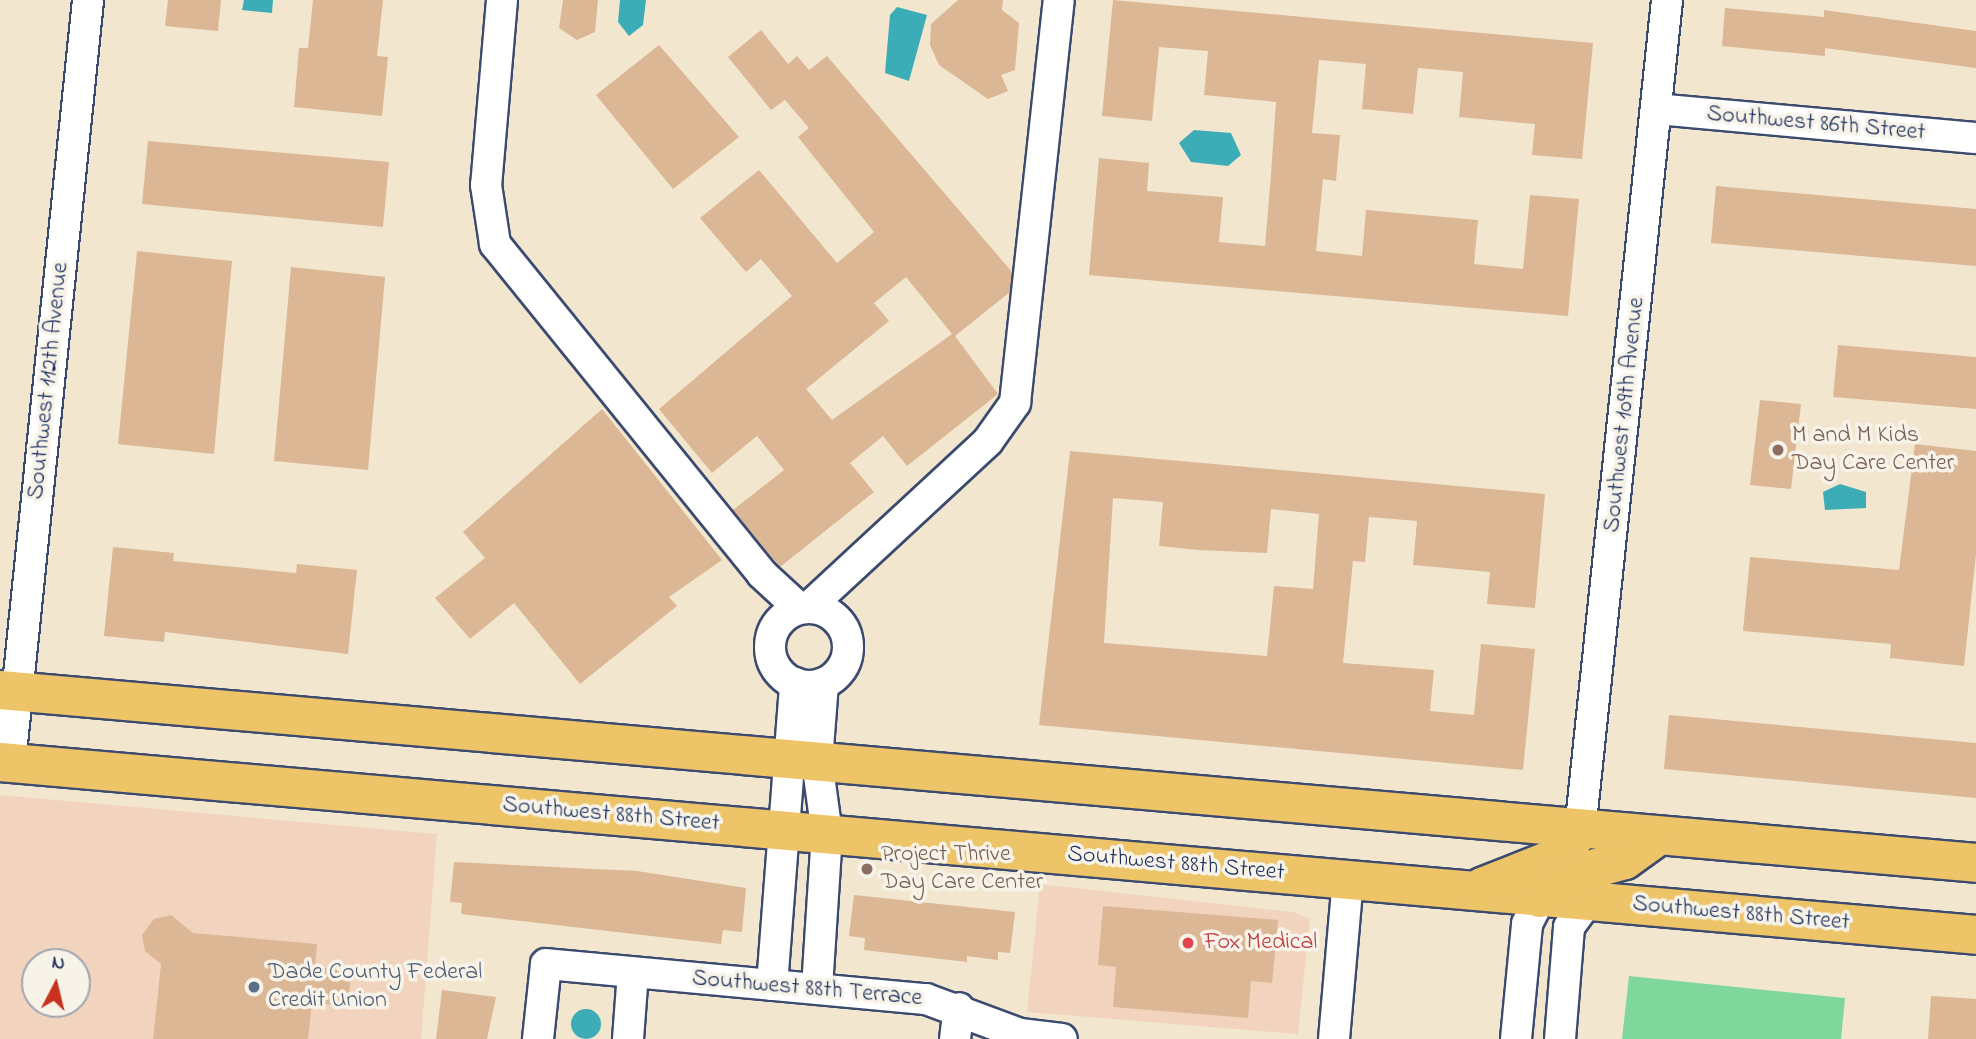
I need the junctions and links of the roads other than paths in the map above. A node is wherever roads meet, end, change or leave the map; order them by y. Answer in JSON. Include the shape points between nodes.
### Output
{"nodes":[{"id":1,"x":88,"y":0,"type":"edge"},
{"id":2,"x":502,"y":0,"type":"edge"},
{"id":3,"x":1059,"y":0,"type":"edge"},
{"id":4,"x":1667,"y":0,"type":"edge"},
{"id":5,"x":1656,"y":109,"type":"junction"},
{"id":6,"x":1976,"y":138,"type":"edge"},
{"id":7,"x":804,"y":608,"type":"junction"},
{"id":8,"x":809,"y":683,"type":"junction"},
{"id":9,"x":9,"y":691,"type":"edge"},
{"id":10,"x":803,"y":760,"type":"junction"},
{"id":11,"x":5,"y":762,"type":"edge"},
{"id":12,"x":784,"y":830,"type":"junction"},
{"id":13,"x":1580,"y":831,"type":"junction"},
{"id":14,"x":827,"y":834,"type":"junction"},
{"id":15,"x":1657,"y":837,"type":"junction"},
{"id":16,"x":1976,"y":863,"type":"edge"},
{"id":17,"x":1348,"y":879,"type":"junction"},
{"id":18,"x":1470,"y":891,"type":"junction"},
{"id":19,"x":1540,"y":898,"type":"junction"},
{"id":20,"x":1588,"y":901,"type":"junction"},
{"id":21,"x":777,"y":922,"type":"junction"},
{"id":22,"x":821,"y":929,"type":"junction"},
{"id":23,"x":1976,"y":935,"type":"edge"},
{"id":24,"x":634,"y":973,"type":"junction"},
{"id":25,"x":772,"y":985,"type":"junction"},
{"id":26,"x":817,"y":989,"type":"junction"},
{"id":27,"x":959,"y":1009,"type":"junction"},
{"id":28,"x":1517,"y":1029,"type":"edge"},
{"id":29,"x":1560,"y":1032,"type":"edge"},
{"id":30,"x":538,"y":1039,"type":"edge"},
{"id":31,"x":628,"y":1039,"type":"edge"},
{"id":32,"x":955,"y":1039,"type":"edge"},
{"id":33,"x":1062,"y":1039,"type":"edge"},
{"id":34,"x":1334,"y":1039,"type":"edge"}],
"edges":[{"from":1,"to":9,"type":"street","name":"Southwest 112th Avenue"},
{"from":2,"to":7,"type":"street","via":[[486,185],[495,244],[762,574]]},
{"from":3,"to":7,"type":"street","via":[[1015,403],[988,441]]},
{"from":4,"to":5,"type":"street","name":"Southwest 109th Avenue"},
{"from":5,"to":6,"type":"street","name":"Southwest 86th Street"},
{"from":5,"to":13,"type":"street","name":"Southwest 109th Avenue"},
{"from":7,"to":8,"type":"street","via":[[779,621],[769,644],[776,668]]},
{"from":7,"to":8,"type":"street","via":[[832,614],[849,646],[842,669]]},
{"from":8,"to":10,"type":"street"},
{"from":9,"to":10,"type":"main road"},
{"from":9,"to":11,"type":"street","name":"Southwest 112th Avenue"},
{"from":10,"to":12,"type":"street"},
{"from":10,"to":13,"type":"main road"},
{"from":10,"to":14,"type":"street"},
{"from":11,"to":12,"type":"main road","name":"Southwest 88th Street"},
{"from":12,"to":14,"type":"main road","name":"Southwest 88th Street"},
{"from":12,"to":21,"type":"street"},
{"from":13,"to":15,"type":"main road"},
{"from":13,"to":18,"type":"main road","via":[[1555,858]]},
{"from":14,"to":17,"type":"main road","name":"Southwest 88th Street"},
{"from":14,"to":22,"type":"street"},
{"from":15,"to":16,"type":"main road"},
{"from":15,"to":19,"type":"main road","via":[[1625,860],[1585,871]]},
{"from":17,"to":18,"type":"main road","name":"Southwest 88th Street"},
{"from":17,"to":34,"type":"street"},
{"from":18,"to":19,"type":"main road","name":"Southwest 88th Street"},
{"from":19,"to":20,"type":"main road","name":"Southwest 88th Street"},
{"from":19,"to":28,"type":"street","via":[[1527,924]]},
{"from":20,"to":23,"type":"main road","name":"Southwest 88th Street"},
{"from":20,"to":29,"type":"street","via":[[1569,927]]},
{"from":21,"to":22,"type":"street","via":[[792,938],[804,939]]},
{"from":21,"to":25,"type":"street"},
{"from":22,"to":26,"type":"street"},
{"from":24,"to":25,"type":"street","name":"Southwest 88th Terrace"},
{"from":24,"to":30,"type":"street","name":"Southwest 88th Terrace","via":[[546,964]]},
{"from":24,"to":31,"type":"street"},
{"from":25,"to":26,"type":"street","name":"Southwest 88th Terrace"},
{"from":26,"to":27,"type":"street","name":"Southwest 88th Terrace","via":[[926,999]]},
{"from":27,"to":32,"type":"street"},
{"from":27,"to":33,"type":"street","name":"Southwest 88th Terrace","via":[[1020,1034]]},
{"from":28,"to":29,"type":"street"}]}
